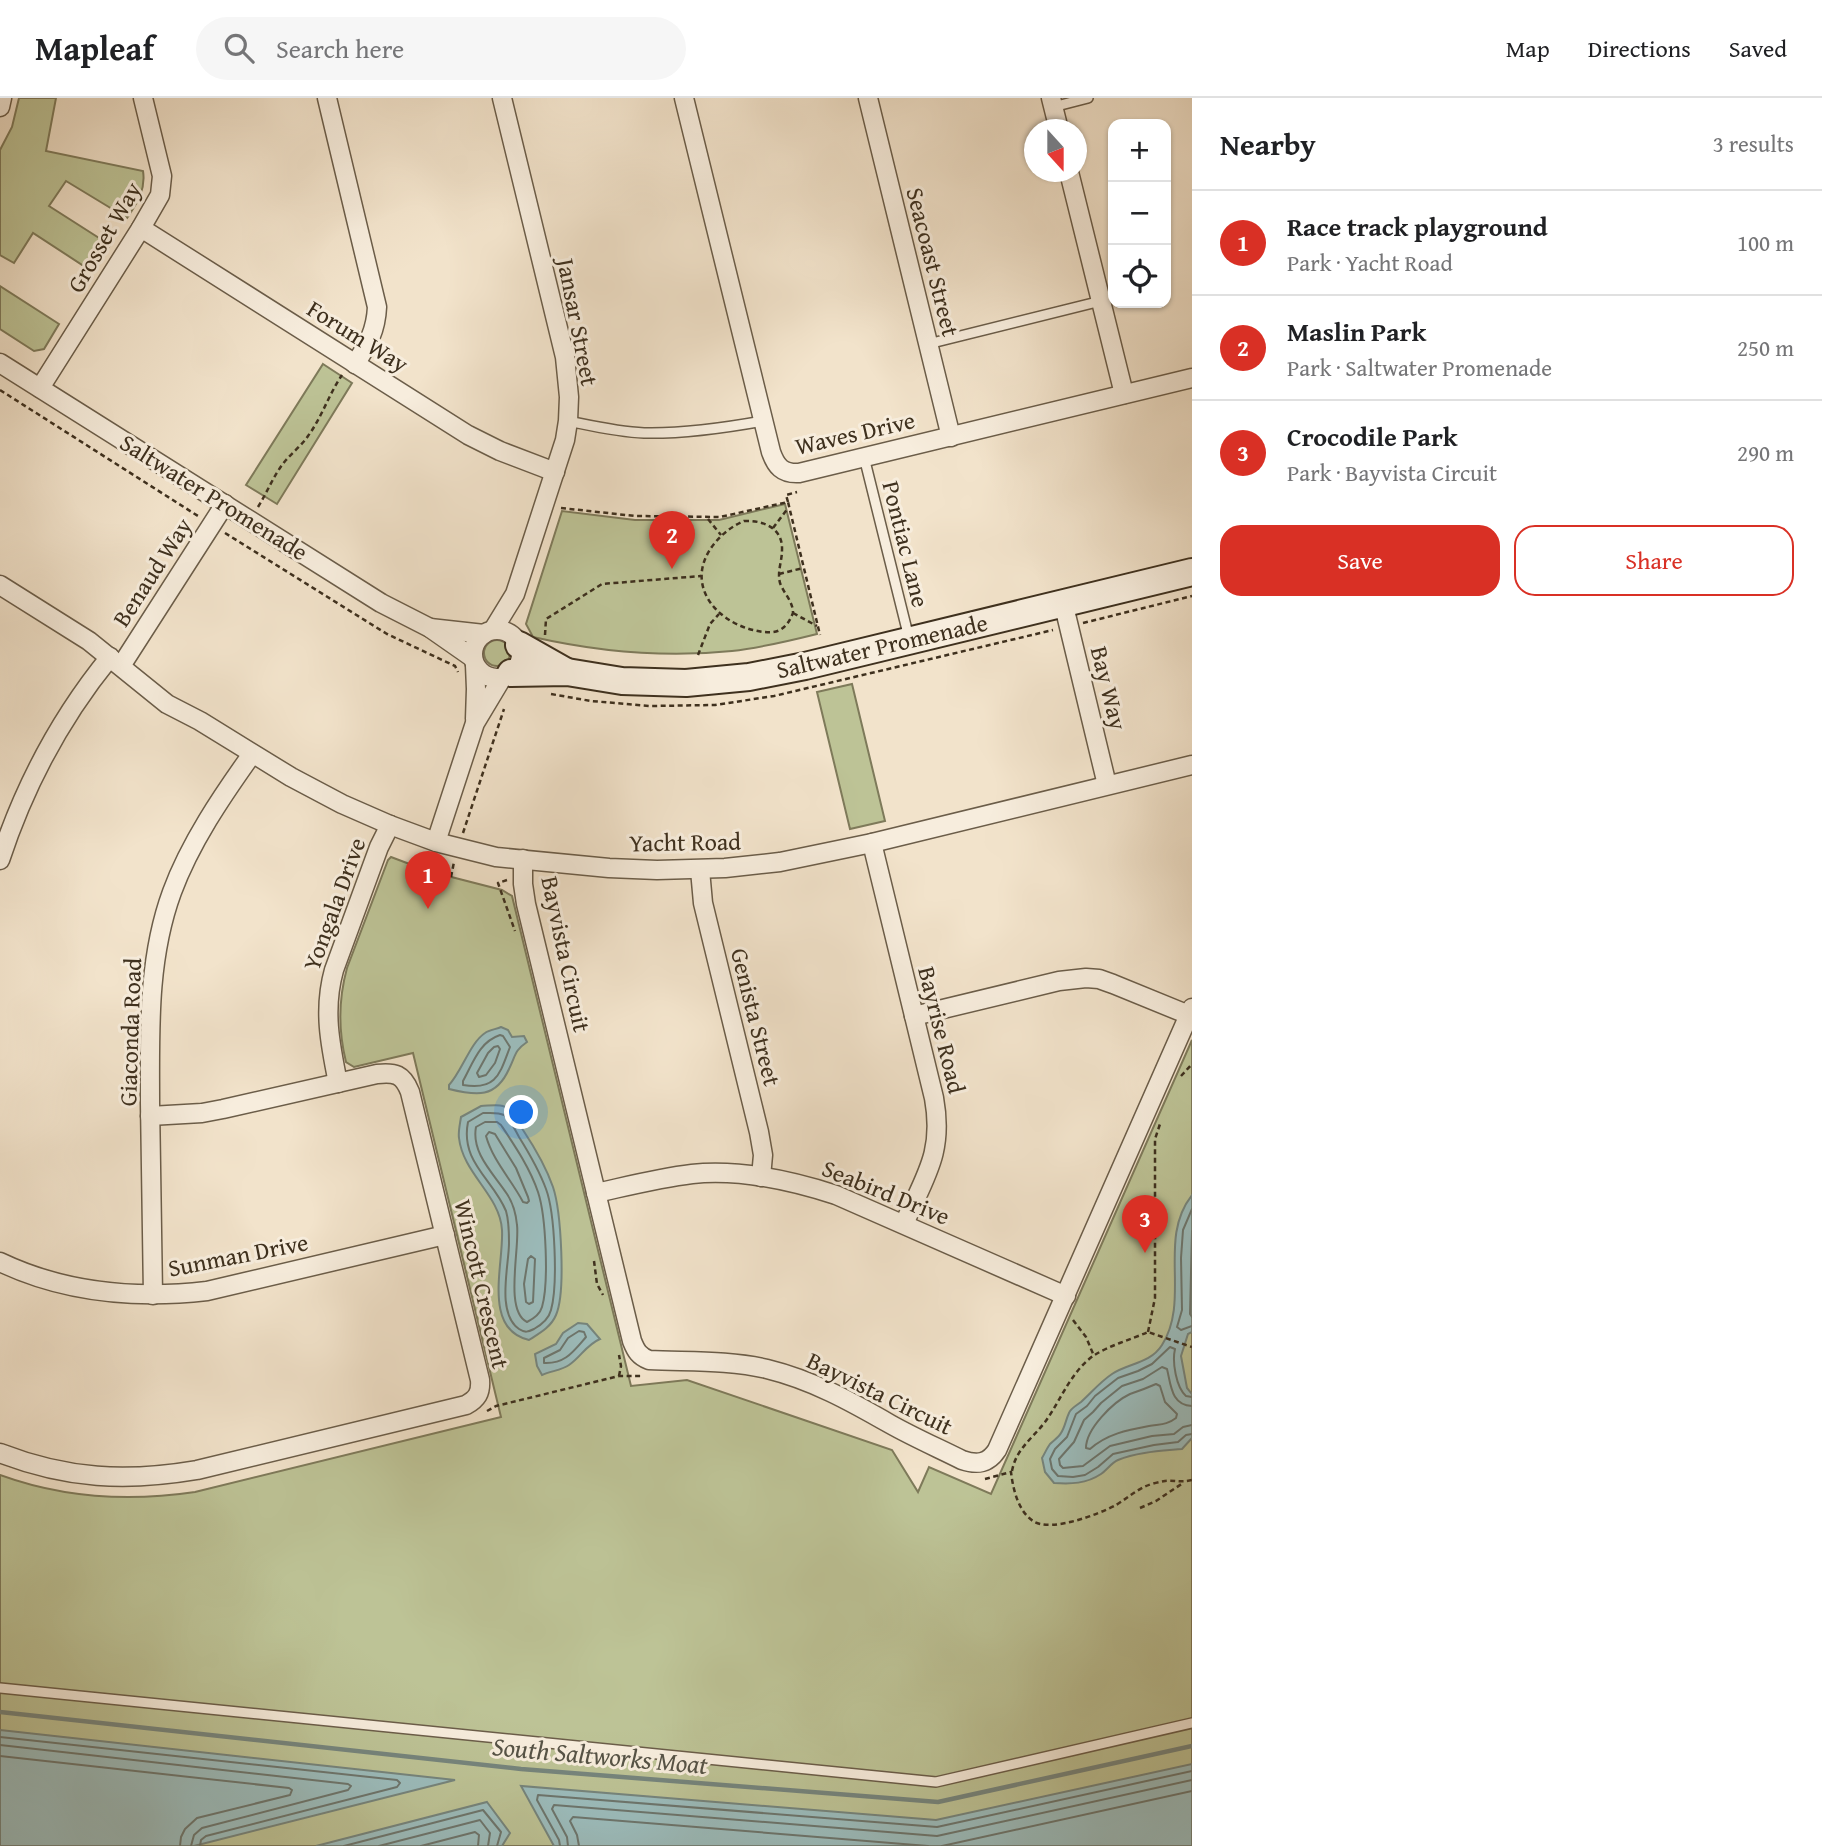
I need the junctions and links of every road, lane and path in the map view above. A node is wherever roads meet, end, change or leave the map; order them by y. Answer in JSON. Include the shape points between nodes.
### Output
{"nodes":[{"id":1,"x":2,"y":98,"type":"edge"},
{"id":2,"x":144,"y":98,"type":"edge"},
{"id":3,"x":327,"y":98,"type":"edge"},
{"id":4,"x":502,"y":98,"type":"edge"},
{"id":5,"x":684,"y":98,"type":"edge"},
{"id":6,"x":868,"y":98,"type":"edge"},
{"id":7,"x":1088,"y":98,"type":"edge"},
{"id":8,"x":1052,"y":102,"type":"edge"},
{"id":9,"x":0,"y":107,"type":"edge"},
{"id":10,"x":1056,"y":119,"type":"edge"},
{"id":11,"x":1071,"y":182,"type":"edge"},
{"id":12,"x":141,"y":228,"type":"junction"},
{"id":13,"x":1101,"y":301,"type":"junction"},
{"id":14,"x":928,"y":344,"type":"junction"},
{"id":15,"x":353,"y":362,"type":"junction"},
{"id":16,"x":0,"y":363,"type":"edge"},
{"id":17,"x":1192,"y":378,"type":"edge"},
{"id":18,"x":40,"y":388,"type":"junction"},
{"id":19,"x":0,"y":390,"type":"edge"},
{"id":20,"x":1124,"y":394,"type":"junction"},
{"id":21,"x":568,"y":421,"type":"junction"},
{"id":22,"x":763,"y":421,"type":"junction"},
{"id":23,"x":950,"y":437,"type":"junction"},
{"id":24,"x":864,"y":457,"type":"junction"},
{"id":25,"x":555,"y":472,"type":"junction"},
{"id":26,"x":797,"y":492,"type":"dead end"},
{"id":27,"x":225,"y":504,"type":"junction"},
{"id":28,"x":788,"y":505,"type":"junction"},
{"id":29,"x":561,"y":508,"type":"dead end"},
{"id":30,"x":707,"y":517,"type":"junction"},
{"id":31,"x":250,"y":520,"type":"junction"},
{"id":32,"x":211,"y":524,"type":"junction"},
{"id":33,"x":773,"y":528,"type":"junction"},
{"id":34,"x":721,"y":535,"type":"junction"},
{"id":35,"x":804,"y":568,"type":"junction"},
{"id":36,"x":1192,"y":572,"type":"edge"},
{"id":37,"x":779,"y":574,"type":"junction"},
{"id":38,"x":701,"y":576,"type":"junction"},
{"id":39,"x":0,"y":585,"type":"edge"},
{"id":40,"x":515,"y":594,"type":"junction"},
{"id":41,"x":1063,"y":602,"type":"junction"},
{"id":42,"x":793,"y":613,"type":"junction"},
{"id":43,"x":719,"y":614,"type":"junction"},
{"id":44,"x":817,"y":626,"type":"junction"},
{"id":45,"x":430,"y":628,"type":"junction"},
{"id":46,"x":489,"y":632,"type":"junction"},
{"id":47,"x":820,"y":635,"type":"dead end"},
{"id":48,"x":909,"y":640,"type":"junction"},
{"id":49,"x":526,"y":642,"type":"junction"},
{"id":50,"x":698,"y":655,"type":"dead end"},
{"id":51,"x":115,"y":662,"type":"junction"},
{"id":52,"x":474,"y":662,"type":"junction"},
{"id":53,"x":567,"y":672,"type":"junction"},
{"id":54,"x":507,"y":676,"type":"junction"},
{"id":55,"x":477,"y":689,"type":"junction"},
{"id":56,"x":475,"y":723,"type":"junction"},
{"id":57,"x":252,"y":754,"type":"junction"},
{"id":58,"x":1192,"y":765,"type":"edge"},
{"id":59,"x":1107,"y":785,"type":"junction"},
{"id":60,"x":390,"y":825,"type":"junction"},
{"id":61,"x":436,"y":842,"type":"junction"},
{"id":62,"x":872,"y":843,"type":"junction"},
{"id":63,"x":523,"y":859,"type":"junction"},
{"id":64,"x":0,"y":860,"type":"edge"},
{"id":65,"x":700,"y":870,"type":"junction"},
{"id":66,"x":1190,"y":1011,"type":"edge"},
{"id":67,"x":914,"y":1016,"type":"junction"},
{"id":68,"x":1192,"y":1064,"type":"edge"},
{"id":69,"x":1181,"y":1076,"type":"dead end"},
{"id":70,"x":338,"y":1083,"type":"junction"},
{"id":71,"x":150,"y":1116,"type":"junction"},
{"id":72,"x":1162,"y":1116,"type":"dead end"},
{"id":73,"x":761,"y":1177,"type":"junction"},
{"id":74,"x":596,"y":1193,"type":"junction"},
{"id":75,"x":904,"y":1224,"type":"junction"},
{"id":76,"x":445,"y":1235,"type":"junction"},
{"id":77,"x":0,"y":1262,"type":"edge"},
{"id":78,"x":153,"y":1295,"type":"junction"},
{"id":79,"x":1066,"y":1296,"type":"junction"},
{"id":80,"x":1058,"y":1314,"type":"junction"},
{"id":81,"x":1149,"y":1332,"type":"junction"},
{"id":82,"x":1192,"y":1347,"type":"edge"},
{"id":83,"x":1094,"y":1356,"type":"junction"},
{"id":84,"x":653,"y":1376,"type":"dead end"},
{"id":85,"x":481,"y":1414,"type":"dead end"},
{"id":86,"x":0,"y":1453,"type":"edge"},
{"id":87,"x":1012,"y":1472,"type":"junction"},
{"id":88,"x":979,"y":1479,"type":"dead end"},
{"id":89,"x":1192,"y":1480,"type":"edge"},
{"id":90,"x":1183,"y":1483,"type":"junction"},
{"id":91,"x":1140,"y":1508,"type":"dead end"},
{"id":92,"x":0,"y":1688,"type":"edge"},
{"id":93,"x":1192,"y":1723,"type":"edge"}],
"edges":[{"from":1,"to":9,"type":"street"},
{"from":2,"to":12,"type":"street","name":"Grosset Way","via":[[162,186]]},
{"from":3,"to":15,"type":"street","via":[[377,307],[372,338]]},
{"from":4,"to":21,"type":"street","name":"Jansar Street","via":[[565,357]]},
{"from":5,"to":22,"type":"street","name":"Waves Drive"},
{"from":6,"to":14,"type":"street","name":"Seacoast Street"},
{"from":7,"to":8,"type":"lane"},
{"from":8,"to":10,"type":"street"},
{"from":11,"to":13,"type":"street"},
{"from":12,"to":15,"type":"street","name":"Forum Way"},
{"from":12,"to":18,"type":"street","name":"Grosset Way"},
{"from":13,"to":14,"type":"lane"},
{"from":13,"to":20,"type":"street"},
{"from":14,"to":23,"type":"street","name":"Seacoast Street"},
{"from":15,"to":25,"type":"street","name":"Forum Way","via":[[468,435]]},
{"from":15,"to":31,"type":"path","via":[[333,388],[307,438],[275,475]]},
{"from":16,"to":18,"type":"street","name":"Saltwater Promenade"},
{"from":17,"to":20,"type":"street","name":"Waves Drive"},
{"from":18,"to":27,"type":"street","name":"Saltwater Promenade"},
{"from":19,"to":32,"type":"path"},
{"from":20,"to":23,"type":"street","name":"Waves Drive"},
{"from":21,"to":22,"type":"lane","via":[[642,433]]},
{"from":21,"to":25,"type":"street","name":"Jansar Street"},
{"from":22,"to":24,"type":"street","name":"Waves Drive","via":[[775,462],[785,472],[799,473]]},
{"from":23,"to":24,"type":"street","name":"Waves Drive"},
{"from":24,"to":48,"type":"lane","name":"Pontiac Lane"},
{"from":25,"to":40,"type":"street","name":"Jansar Street"},
{"from":26,"to":28,"type":"path","via":[[786,495]]},
{"from":27,"to":31,"type":"street","name":"Saltwater Promenade"},
{"from":27,"to":32,"type":"street","name":"Benaud Way"},
{"from":28,"to":30,"type":"path"},
{"from":28,"to":33,"type":"path"},
{"from":28,"to":35,"type":"path"},
{"from":29,"to":30,"type":"path"},
{"from":30,"to":34,"type":"path"},
{"from":31,"to":45,"type":"street","name":"Saltwater Promenade","via":[[381,603]]},
{"from":32,"to":51,"type":"street","name":"Benaud Way"},
{"from":32,"to":55,"type":"path","via":[[368,623],[455,666],[463,681]]},
{"from":33,"to":34,"type":"path","via":[[744,521]]},
{"from":33,"to":37,"type":"path","via":[[782,546]]},
{"from":34,"to":38,"type":"path","via":[[709,551]]},
{"from":35,"to":37,"type":"path"},
{"from":35,"to":44,"type":"path"},
{"from":36,"to":41,"type":"street","name":"Saltwater Promenade"},
{"from":37,"to":42,"type":"path"},
{"from":38,"to":43,"type":"path"},
{"from":38,"to":49,"type":"path","via":[[602,584],[546,619]]},
{"from":39,"to":51,"type":"street","name":"Yacht Road"},
{"from":40,"to":46,"type":"street","name":"Jansar Street"},
{"from":40,"to":49,"type":"street","name":"Jansar Street"},
{"from":41,"to":48,"type":"street","name":"Saltwater Promenade"},
{"from":41,"to":59,"type":"street","name":"Bay Way"},
{"from":42,"to":43,"type":"path","via":[[780,630],[763,632]]},
{"from":42,"to":44,"type":"path"},
{"from":43,"to":50,"type":"path"},
{"from":44,"to":47,"type":"path"},
{"from":45,"to":46,"type":"street","name":"Saltwater Promenade"},
{"from":45,"to":52,"type":"street","name":"Saltwater Promenade"},
{"from":46,"to":49,"type":"street"},
{"from":46,"to":52,"type":"street","via":[[475,644]]},
{"from":48,"to":53,"type":"street","name":"Saltwater Promenade","via":[[716,681],[642,682]]},
{"from":49,"to":53,"type":"street","name":"Saltwater Promenade"},
{"from":49,"to":54,"type":"street","via":[[520,661]]},
{"from":51,"to":57,"type":"street","name":"Yacht Road","via":[[167,705]]},
{"from":51,"to":64,"type":"street","name":"Benaud Way","via":[[86,688],[43,758]]},
{"from":52,"to":54,"type":"street","via":[[487,676]]},
{"from":52,"to":55,"type":"street"},
{"from":53,"to":54,"type":"street","name":"Saltwater Promenade"},
{"from":54,"to":56,"type":"street"},
{"from":55,"to":56,"type":"street"},
{"from":56,"to":61,"type":"street"},
{"from":57,"to":60,"type":"street","name":"Yacht Road","via":[[316,791]]},
{"from":57,"to":71,"type":"street","name":"Giaconda Road","via":[[201,833],[172,891],[156,953],[151,997]]},
{"from":58,"to":59,"type":"street","name":"Yacht Road"},
{"from":59,"to":62,"type":"street","name":"Yacht Road"},
{"from":60,"to":61,"type":"street","name":"Yacht Road"},
{"from":60,"to":70,"type":"street","name":"Yongala Drive","via":[[328,989],[328,1036]]},
{"from":61,"to":63,"type":"street","name":"Yacht Road"},
{"from":62,"to":65,"type":"street","name":"Yacht Road","via":[[780,862]]},
{"from":62,"to":67,"type":"street","name":"Bayrise Road"},
{"from":63,"to":65,"type":"street","name":"Yacht Road"},
{"from":63,"to":74,"type":"street","name":"Bayvista Circuit","via":[[526,904]]},
{"from":65,"to":73,"type":"street","name":"Genista Street","via":[[703,903],[759,1132]]},
{"from":66,"to":67,"type":"street","via":[[1086,978]]},
{"from":66,"to":79,"type":"street","name":"Bayvista Circuit"},
{"from":67,"to":75,"type":"street","name":"Bayrise Road","via":[[934,1098],[938,1137],[928,1173]]},
{"from":68,"to":69,"type":"path"},
{"from":70,"to":71,"type":"street","name":"Wincott Crescent","via":[[202,1113]]},
{"from":70,"to":76,"type":"street","name":"Wincott Crescent","via":[[390,1073],[406,1083]]},
{"from":71,"to":78,"type":"street","name":"Giaconda Road"},
{"from":72,"to":81,"type":"path","via":[[1155,1139],[1155,1298]]},
{"from":73,"to":74,"type":"street","name":"Seabird Drive","via":[[694,1174]]},
{"from":73,"to":75,"type":"street","name":"Seabird Drive","via":[[810,1186]]},
{"from":74,"to":80,"type":"street","name":"Bayvista Circuit","via":[[632,1341],[642,1357],[731,1364],[799,1379],[972,1463],[986,1462],[997,1450]]},
{"from":75,"to":79,"type":"street","name":"Seabird Drive"},
{"from":76,"to":78,"type":"street","name":"Sunman Drive","via":[[207,1291]]},
{"from":76,"to":86,"type":"street","name":"Wincott Crescent","via":[[481,1388],[466,1405],[160,1476],[61,1472]]},
{"from":77,"to":78,"type":"street","name":"Sunman Drive","via":[[61,1284]]},
{"from":79,"to":80,"type":"street","name":"Bayvista Circuit"},
{"from":80,"to":83,"type":"path","via":[[1073,1319]]},
{"from":81,"to":82,"type":"path"},
{"from":81,"to":83,"type":"path"},
{"from":83,"to":87,"type":"path","via":[[1070,1380],[1045,1422],[1019,1451]]},
{"from":84,"to":85,"type":"path","via":[[619,1376],[496,1406]]},
{"from":87,"to":88,"type":"path"},
{"from":87,"to":90,"type":"path","via":[[1024,1510],[1034,1522],[1054,1525],[1115,1506],[1145,1487],[1166,1481]]},
{"from":89,"to":90,"type":"path"},
{"from":90,"to":91,"type":"path"},
{"from":92,"to":93,"type":"lane","via":[[936,1782]]}]}
